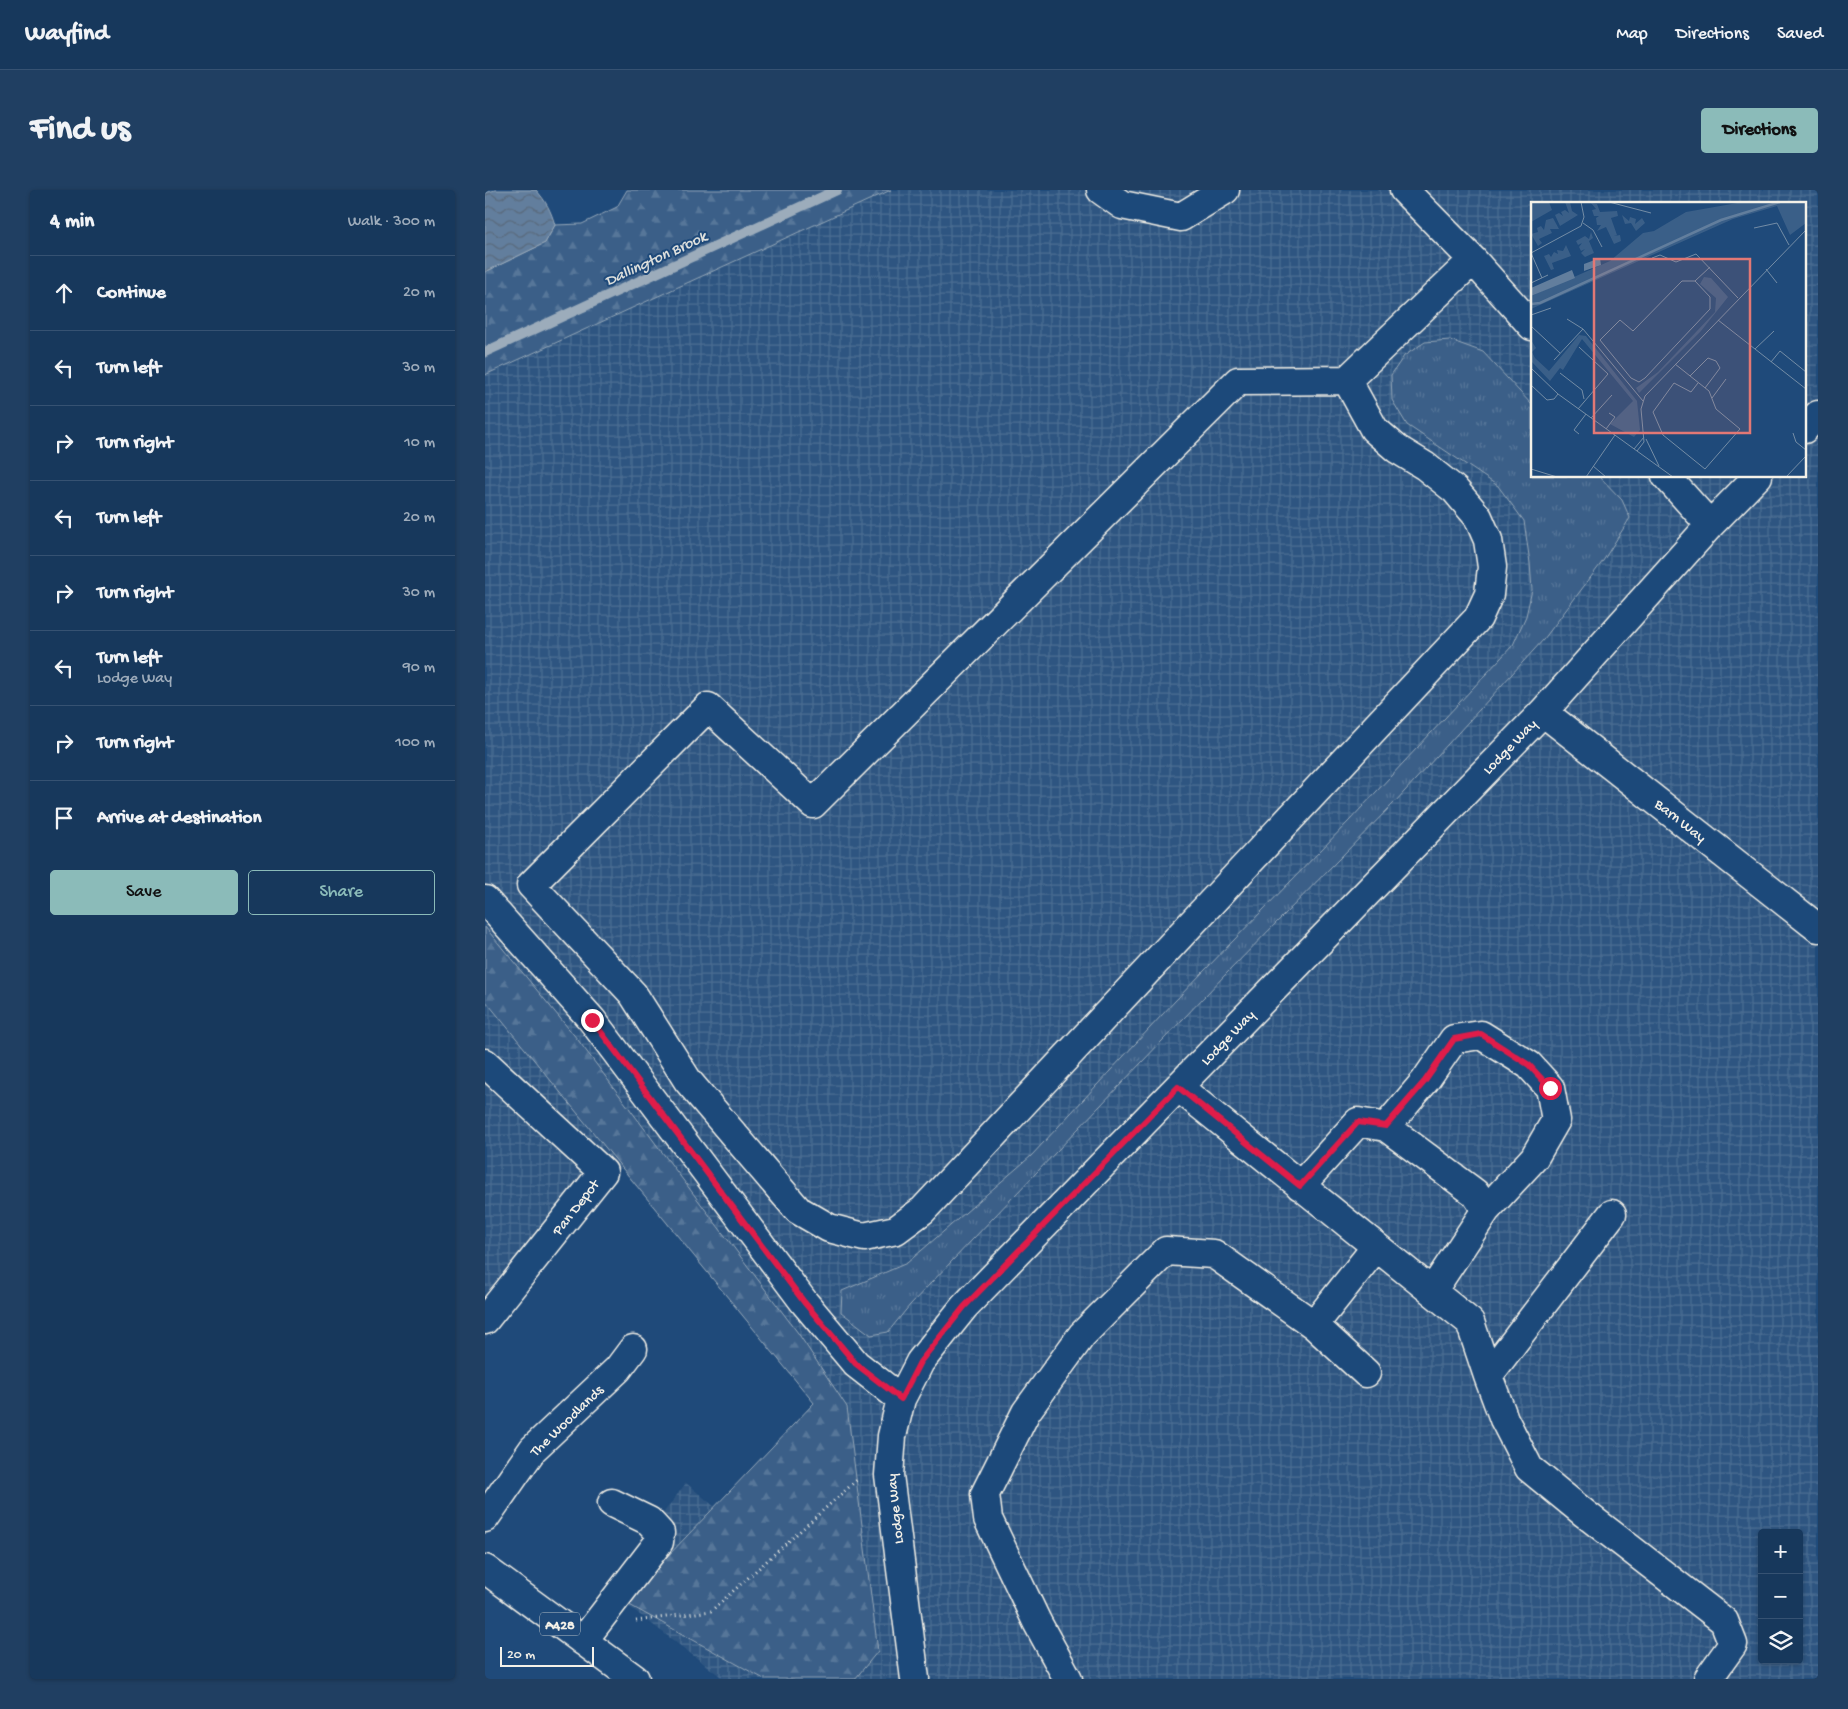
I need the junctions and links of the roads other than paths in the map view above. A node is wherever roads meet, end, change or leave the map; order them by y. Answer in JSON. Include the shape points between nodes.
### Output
{"nodes":[{"id":1,"x":1101,"y":190,"type":"edge"},
{"id":2,"x":1225,"y":190,"type":"edge"},
{"id":3,"x":1404,"y":190,"type":"edge"},
{"id":4,"x":1473,"y":260,"type":"junction"},
{"id":5,"x":1531,"y":325,"type":"edge"},
{"id":6,"x":1347,"y":380,"type":"junction"},
{"id":7,"x":1818,"y":415,"type":"edge"},
{"id":8,"x":1805,"y":428,"type":"edge"},
{"id":9,"x":1668,"y":478,"type":"edge"},
{"id":10,"x":1755,"y":478,"type":"edge"},
{"id":11,"x":1710,"y":525,"type":"junction"},
{"id":12,"x":1543,"y":712,"type":"junction"},
{"id":13,"x":485,"y":900,"type":"edge"},
{"id":14,"x":1818,"y":928,"type":"edge"},
{"id":15,"x":485,"y":1063,"type":"edge"},
{"id":16,"x":1178,"y":1087,"type":"junction"},
{"id":17,"x":1386,"y":1126,"type":"junction"},
{"id":18,"x":1300,"y":1186,"type":"junction"},
{"id":19,"x":1486,"y":1210,"type":"junction"},
{"id":20,"x":1612,"y":1214,"type":"dead end"},
{"id":21,"x":1376,"y":1247,"type":"junction"},
{"id":22,"x":1433,"y":1290,"type":"junction"},
{"id":23,"x":485,"y":1320,"type":"edge"},
{"id":24,"x":1314,"y":1325,"type":"junction"},
{"id":25,"x":633,"y":1349,"type":"dead end"},
{"id":26,"x":1366,"y":1373,"type":"dead end"},
{"id":27,"x":1487,"y":1376,"type":"junction"},
{"id":28,"x":901,"y":1399,"type":"junction"},
{"id":29,"x":612,"y":1503,"type":"dead end"},
{"id":30,"x":485,"y":1518,"type":"edge"},
{"id":31,"x":485,"y":1569,"type":"edge"},
{"id":32,"x":583,"y":1641,"type":"junction"},
{"id":33,"x":635,"y":1679,"type":"edge"},
{"id":34,"x":915,"y":1679,"type":"edge"},
{"id":35,"x":1068,"y":1679,"type":"edge"},
{"id":36,"x":1708,"y":1679,"type":"edge"}],
"edges":[{"from":1,"to":2,"type":"street","via":[[1122,205],[1181,217]]},
{"from":3,"to":4,"type":"street"},
{"from":4,"to":5,"type":"street"},
{"from":4,"to":6,"type":"street"},
{"from":6,"to":6,"type":"street","via":[[1238,381],[813,804],[708,707],[531,884],[633,994],[688,1080],[798,1210],[829,1228],[864,1237],[896,1230],[923,1210],[1478,618],[1489,594],[1492,567],[1489,540],[1478,517],[1455,490],[1374,429]]},
{"from":7,"to":8,"type":"street"},
{"from":9,"to":11,"type":"street"},
{"from":10,"to":11,"type":"street","name":"Lodge Way"},
{"from":11,"to":12,"type":"street","name":"Lodge Way"},
{"from":12,"to":14,"type":"street","name":"Barn Way"},
{"from":12,"to":16,"type":"street","name":"Lodge Way"},
{"from":13,"to":28,"type":"street","via":[[592,1020],[804,1302],[856,1364]]},
{"from":15,"to":23,"type":"street","name":"Pan Depot","via":[[603,1172]]},
{"from":16,"to":18,"type":"street"},
{"from":16,"to":28,"type":"street","name":"Lodge Way","via":[[964,1307],[920,1362]]},
{"from":17,"to":18,"type":"street","via":[[1358,1122]]},
{"from":17,"to":19,"type":"street","via":[[1475,1193]]},
{"from":17,"to":19,"type":"street","via":[[1425,1081],[1454,1039],[1481,1034],[1529,1065],[1550,1088],[1556,1120],[1534,1158]]},
{"from":18,"to":21,"type":"street"},
{"from":19,"to":22,"type":"street"},
{"from":20,"to":27,"type":"street"},
{"from":21,"to":22,"type":"street"},
{"from":21,"to":24,"type":"street"},
{"from":22,"to":27,"type":"street","via":[[1470,1322]]},
{"from":24,"to":26,"type":"street"},
{"from":24,"to":35,"type":"street","via":[[1214,1254],[1167,1252],[1082,1335],[1026,1412],[985,1494],[988,1519]]},
{"from":25,"to":30,"type":"street","name":"The Woodlands","via":[[618,1369],[533,1448]]},
{"from":27,"to":36,"type":"street","via":[[1529,1468],[1724,1620],[1733,1644]]},
{"from":28,"to":34,"type":"street","name":"Lodge Way","via":[[892,1436],[889,1475]]},
{"from":29,"to":32,"type":"street","via":[[649,1521],[660,1533],[659,1542]]},
{"from":31,"to":32,"type":"street","number":"A428"},
{"from":32,"to":33,"type":"street","number":"A428"}]}
